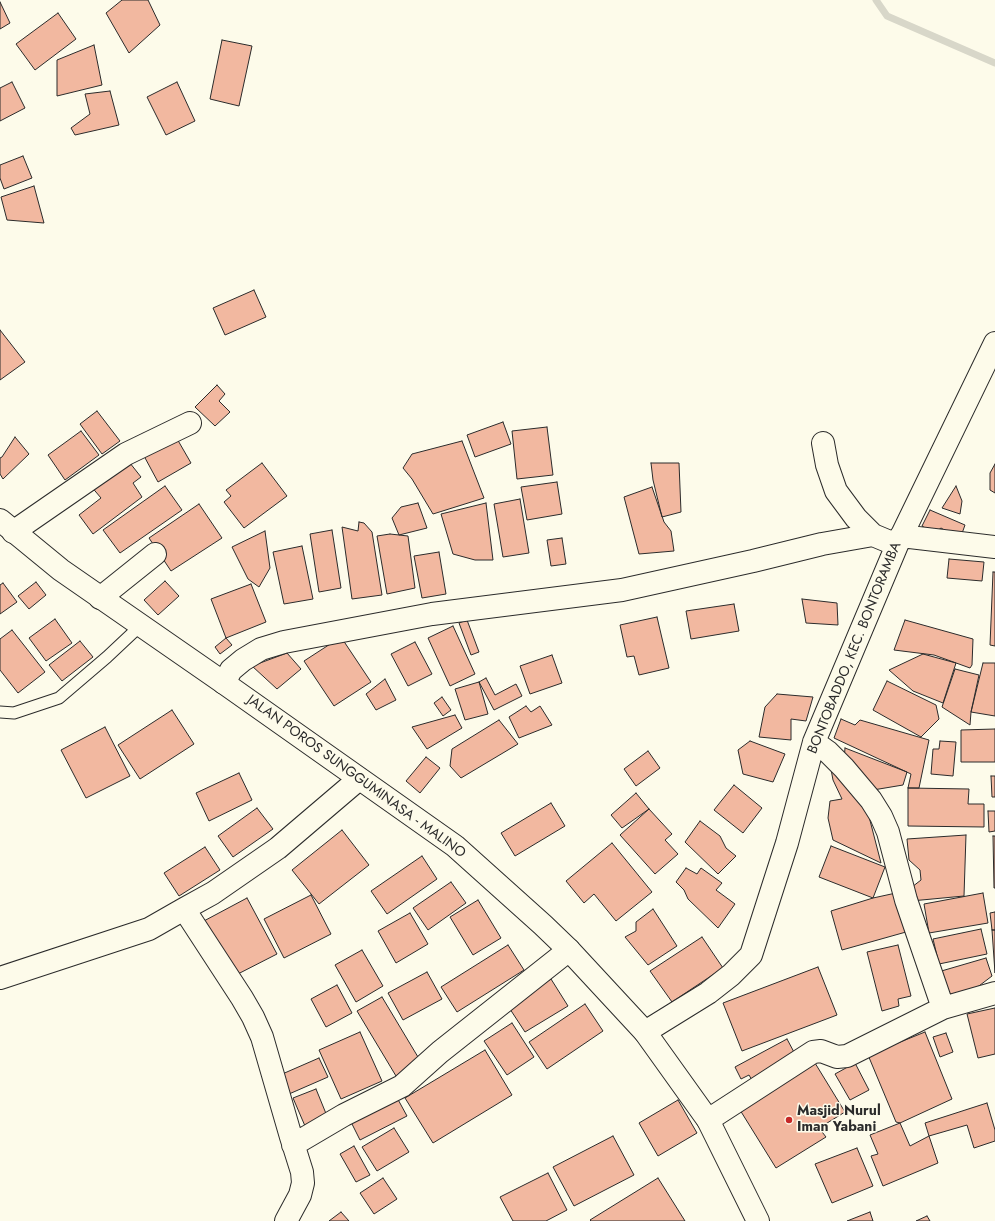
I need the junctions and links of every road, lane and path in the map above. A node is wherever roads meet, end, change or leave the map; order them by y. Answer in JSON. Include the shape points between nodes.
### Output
{"nodes":[{"id":1,"x":995,"y":343,"type":"edge"},
{"id":2,"x":190,"y":423,"type":"dead end"},
{"id":3,"x":823,"y":443,"type":"dead end"},
{"id":4,"x":7,"y":526,"type":"edge"},
{"id":5,"x":873,"y":535,"type":"junction"},
{"id":6,"x":899,"y":541,"type":"junction"},
{"id":7,"x":995,"y":547,"type":"edge"},
{"id":8,"x":155,"y":554,"type":"dead end"},
{"id":9,"x":100,"y":598,"type":"junction"},
{"id":10,"x":140,"y":626,"type":"junction"},
{"id":11,"x":224,"y":683,"type":"junction"},
{"id":12,"x":0,"y":712,"type":"edge"},
{"id":13,"x":821,"y":747,"type":"junction"},
{"id":14,"x":359,"y":779,"type":"junction"},
{"id":15,"x":184,"y":909,"type":"junction"},
{"id":16,"x":569,"y":950,"type":"junction"},
{"id":17,"x":0,"y":978,"type":"edge"},
{"id":18,"x":995,"y":993,"type":"edge"},
{"id":19,"x":942,"y":1008,"type":"junction"},
{"id":20,"x":645,"y":1032,"type":"junction"},
{"id":21,"x":708,"y":1120,"type":"junction"},
{"id":22,"x":293,"y":1145,"type":"junction"},
{"id":23,"x":286,"y":1221,"type":"edge"},
{"id":24,"x":758,"y":1221,"type":"edge"}],
"edges":[{"from":1,"to":6,"type":"street","name":"BONTOBADDO, KEC. BONTORAMBA"},
{"from":2,"to":4,"type":"street","via":[[126,454]]},
{"from":3,"to":5,"type":"street","via":[[836,491],[856,518]]},
{"from":4,"to":9,"type":"street","name":"JALAN POROS SUNGGUMINASA - MALINO"},
{"from":5,"to":6,"type":"street"},
{"from":5,"to":11,"type":"street","via":[[822,544],[622,590],[432,614],[284,642],[261,649],[243,660],[231,670]]},
{"from":6,"to":7,"type":"street"},
{"from":6,"to":13,"type":"street","name":"BONTOBADDO, KEC. BONTORAMBA"},
{"from":8,"to":9,"type":"street"},
{"from":9,"to":10,"type":"street","name":"JALAN POROS SUNGGUMINASA - MALINO"},
{"from":10,"to":11,"type":"street","name":"JALAN POROS SUNGGUMINASA - MALINO"},
{"from":10,"to":12,"type":"lane","via":[[59,698],[14,713]]},
{"from":11,"to":14,"type":"street","name":"JALAN POROS SUNGGUMINASA - MALINO"},
{"from":13,"to":19,"type":"street","via":[[844,768],[881,816]]},
{"from":13,"to":20,"type":"street","name":"BONTOBADDO, KEC. BONTORAMBA","via":[[751,955],[731,976],[708,993]]},
{"from":14,"to":15,"type":"street","via":[[278,848],[213,893]]},
{"from":14,"to":16,"type":"street","name":"JALAN POROS SUNGGUMINASA - MALINO","via":[[455,846]]},
{"from":15,"to":17,"type":"street","via":[[149,929]]},
{"from":15,"to":22,"type":"street","via":[[253,1017],[264,1043]]},
{"from":16,"to":20,"type":"street","name":"JALAN POROS SUNGGUMINASA - MALINO"},
{"from":16,"to":22,"type":"street","via":[[440,1052],[402,1086],[344,1115]]},
{"from":18,"to":19,"type":"street"},
{"from":19,"to":21,"type":"street","via":[[847,1056],[813,1052]]},
{"from":20,"to":21,"type":"street","name":"JALAN POROS SUNGGUMINASA - MALINO"},
{"from":21,"to":24,"type":"street","name":"JALAN POROS SUNGGUMINASA - MALINO"},
{"from":22,"to":23,"type":"street","via":[[303,1183],[300,1195]]}]}
